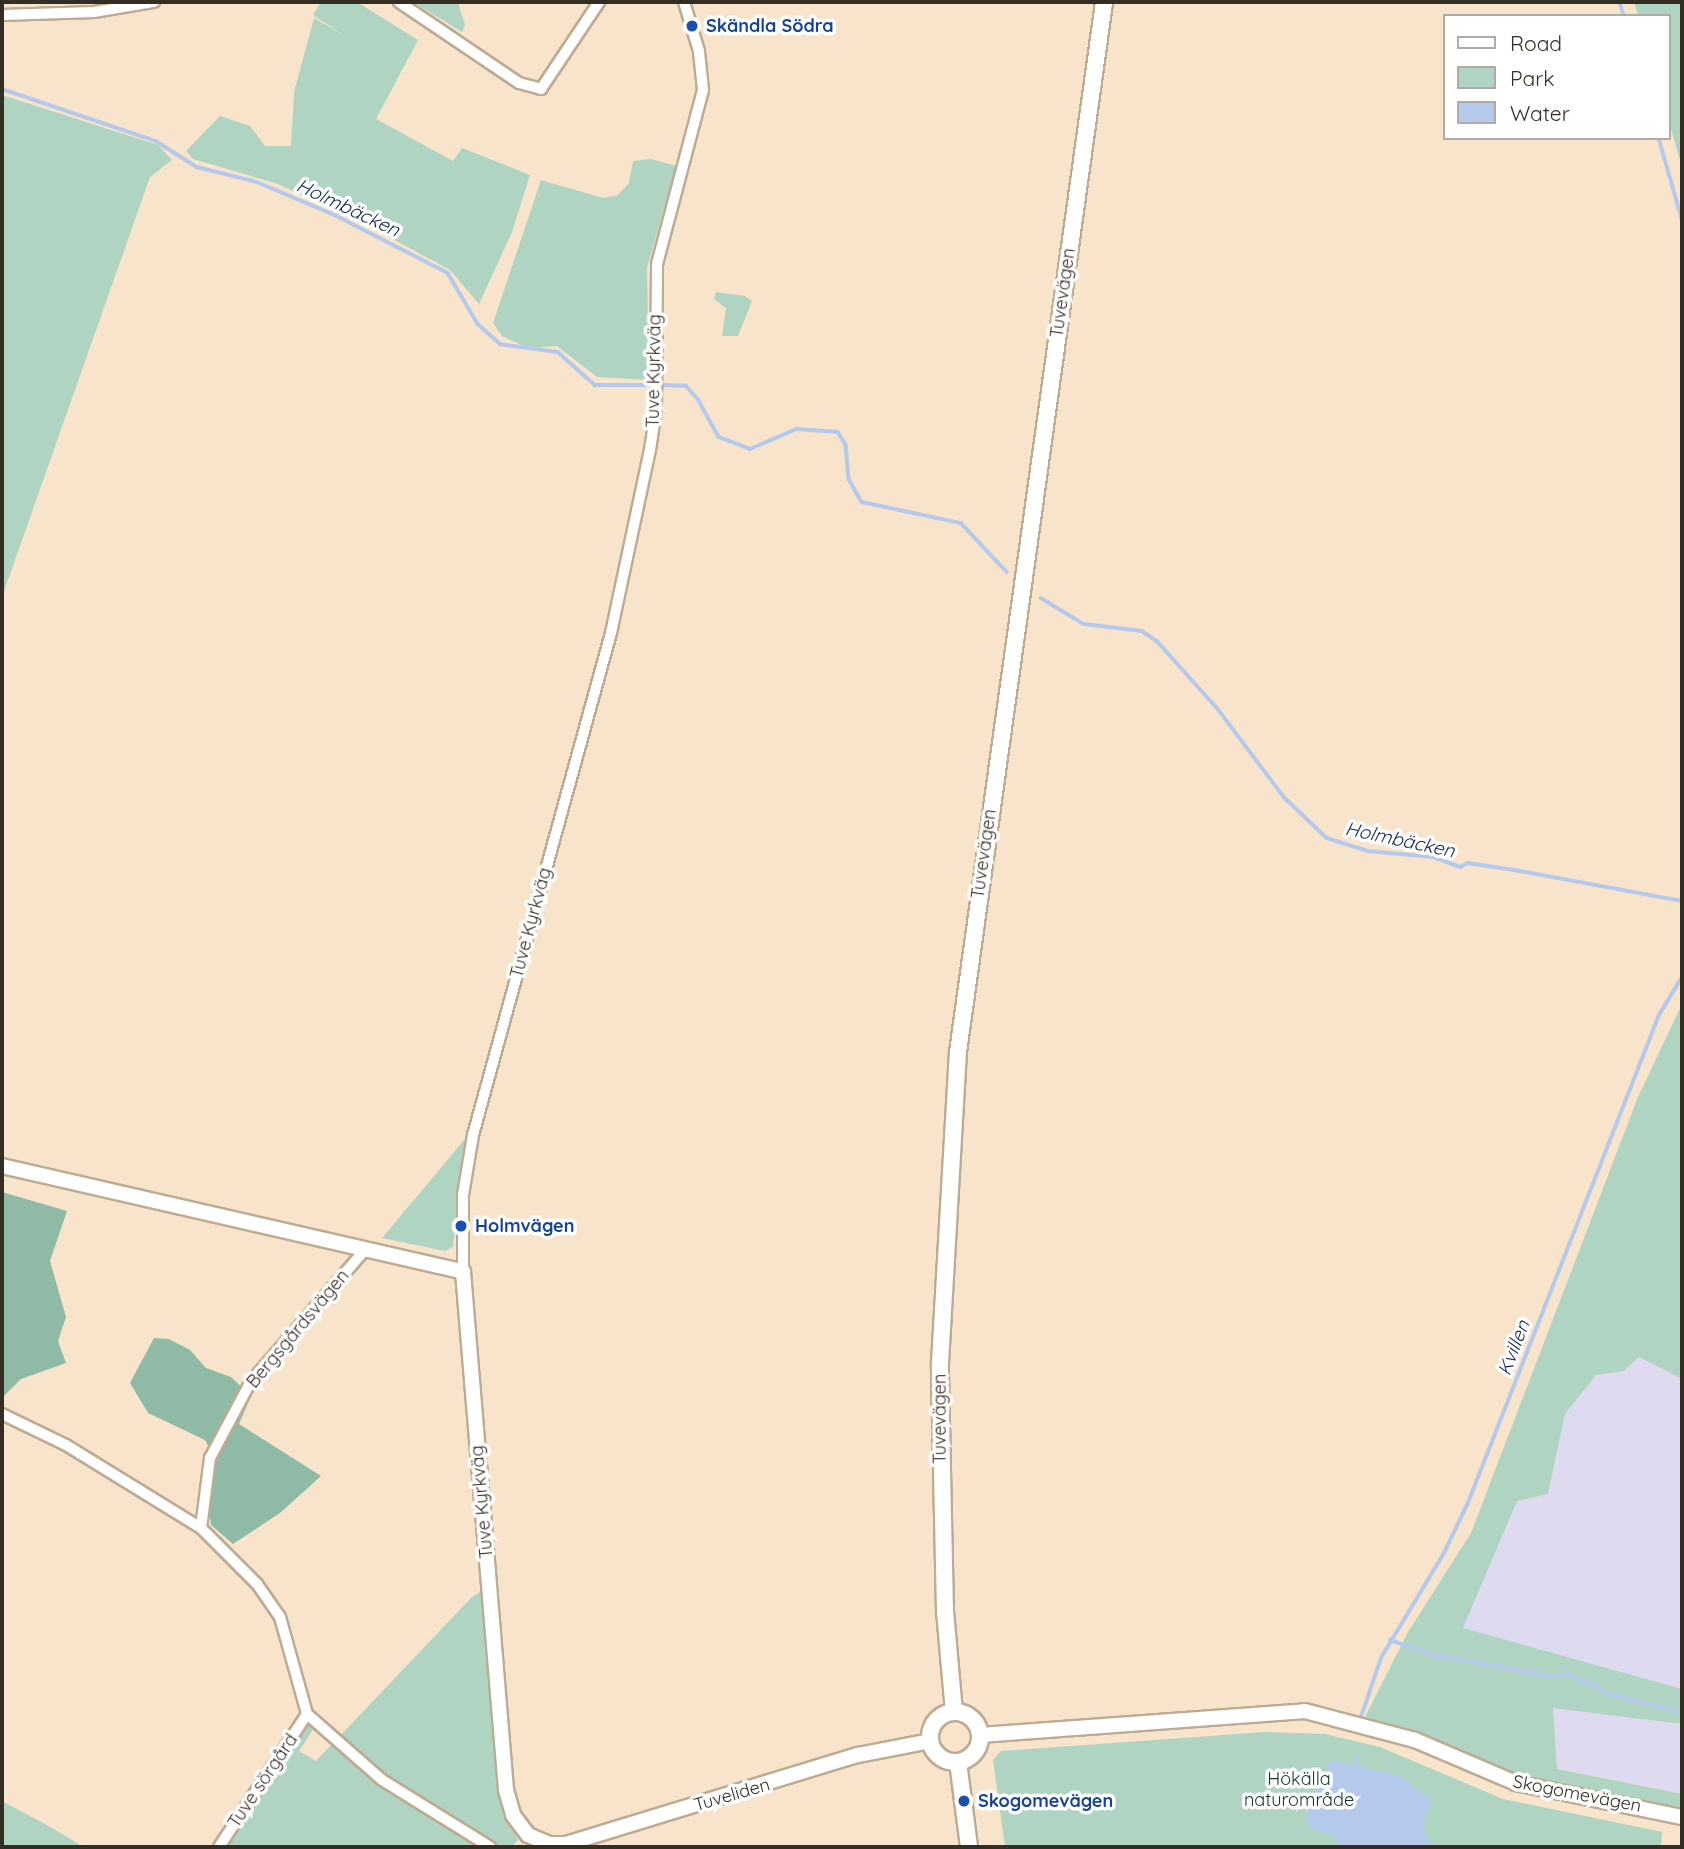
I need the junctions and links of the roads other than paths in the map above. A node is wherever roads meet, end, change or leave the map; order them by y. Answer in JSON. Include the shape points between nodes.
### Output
{"nodes":[{"id":1,"x":154,"y":2,"type":"edge"},
{"id":2,"x":398,"y":2,"type":"edge"},
{"id":3,"x":599,"y":2,"type":"edge"},
{"id":4,"x":684,"y":2,"type":"edge"},
{"id":5,"x":1104,"y":2,"type":"edge"},
{"id":6,"x":2,"y":15,"type":"edge"},
{"id":7,"x":2,"y":1166,"type":"edge"},
{"id":8,"x":364,"y":1251,"type":"junction"},
{"id":9,"x":463,"y":1272,"type":"junction"},
{"id":10,"x":2,"y":1414,"type":"edge"},
{"id":11,"x":201,"y":1528,"type":"junction"},
{"id":12,"x":954,"y":1712,"type":"junction"},
{"id":13,"x":307,"y":1714,"type":"junction"},
{"id":14,"x":980,"y":1735,"type":"junction"},
{"id":15,"x":931,"y":1741,"type":"junction"},
{"id":16,"x":958,"y":1762,"type":"junction"},
{"id":17,"x":1682,"y":1816,"type":"edge"},
{"id":18,"x":531,"y":1843,"type":"edge"},
{"id":19,"x":219,"y":1847,"type":"edge"},
{"id":20,"x":490,"y":1847,"type":"edge"},
{"id":21,"x":969,"y":1847,"type":"edge"}],
"edges":[{"from":1,"to":6,"type":"street","via":[[94,12]]},
{"from":2,"to":3,"type":"street","via":[[519,83],[541,89]]},
{"from":4,"to":9,"type":"street","name":"Tuve Kyrkväg","via":[[699,51],[703,90],[657,268],[656,410],[650,450],[611,633],[472,1142],[463,1195]]},
{"from":5,"to":12,"type":"main road","name":"Tuvevägen","via":[[958,1052],[940,1363],[945,1612]]},
{"from":7,"to":8,"type":"street"},
{"from":8,"to":9,"type":"street"},
{"from":8,"to":11,"type":"street","name":"Bergsgårdsvägen","via":[[250,1383],[210,1458]]},
{"from":9,"to":18,"type":"street","name":"Tuve Kyrkväg","via":[[506,1790],[514,1819]]},
{"from":10,"to":11,"type":"street","via":[[66,1444]]},
{"from":11,"to":13,"type":"street","via":[[257,1584],[280,1616]]},
{"from":12,"to":14,"type":"main road","via":[[971,1718]]},
{"from":12,"to":15,"type":"main road","via":[[936,1722]]},
{"from":13,"to":19,"type":"street","name":"Tuve sörgård"},
{"from":13,"to":20,"type":"street","via":[[382,1780]]},
{"from":14,"to":16,"type":"main road","via":[[975,1753]]},
{"from":14,"to":17,"type":"street","name":"Skogomevägen","via":[[1305,1712],[1415,1740],[1516,1783]]},
{"from":15,"to":16,"type":"main road","via":[[941,1757]]},
{"from":15,"to":18,"type":"street","name":"Tuveliden","via":[[858,1755],[566,1844]]},
{"from":16,"to":21,"type":"main road"}]}
